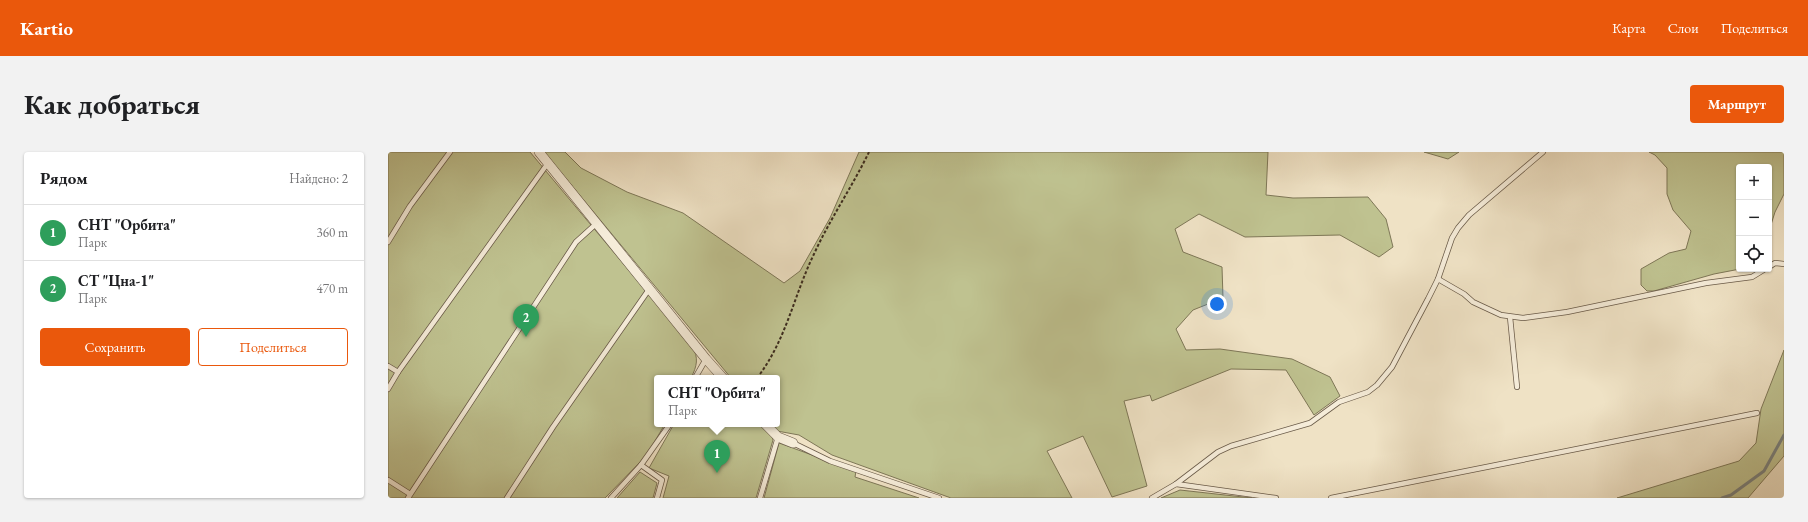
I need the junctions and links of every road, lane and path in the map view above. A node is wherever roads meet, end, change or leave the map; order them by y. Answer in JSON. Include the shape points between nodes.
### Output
{"nodes":[{"id":1,"x":450,"y":152,"type":"edge"},
{"id":2,"x":539,"y":152,"type":"edge"},
{"id":3,"x":869,"y":152,"type":"edge"},
{"id":4,"x":1543,"y":152,"type":"edge"},
{"id":5,"x":548,"y":163,"type":"junction"},
{"id":6,"x":597,"y":223,"type":"junction"},
{"id":7,"x":388,"y":242,"type":"edge"},
{"id":8,"x":1772,"y":264,"type":"edge"},
{"id":9,"x":1784,"y":264,"type":"edge"},
{"id":10,"x":1759,"y":272,"type":"edge"},
{"id":11,"x":1438,"y":279,"type":"junction"},
{"id":12,"x":650,"y":288,"type":"junction"},
{"id":13,"x":1510,"y":317,"type":"junction"},
{"id":14,"x":706,"y":359,"type":"junction"},
{"id":15,"x":388,"y":366,"type":"edge"},
{"id":16,"x":398,"y":372,"type":"junction"},
{"id":17,"x":698,"y":375,"type":"edge"},
{"id":18,"x":720,"y":375,"type":"edge"},
{"id":19,"x":759,"y":375,"type":"edge"},
{"id":20,"x":1517,"y":387,"type":"dead end"},
{"id":21,"x":388,"y":389,"type":"edge"},
{"id":22,"x":1757,"y":413,"type":"dead end"},
{"id":23,"x":668,"y":427,"type":"edge"},
{"id":24,"x":768,"y":427,"type":"edge"},
{"id":25,"x":778,"y":437,"type":"junction"},
{"id":26,"x":793,"y":443,"type":"joint"},
{"id":27,"x":641,"y":466,"type":"junction"},
{"id":28,"x":388,"y":480,"type":"edge"},
{"id":29,"x":1176,"y":484,"type":"junction"},
{"id":30,"x":409,"y":496,"type":"edge"},
{"id":31,"x":508,"y":498,"type":"edge"},
{"id":32,"x":611,"y":498,"type":"edge"},
{"id":33,"x":657,"y":498,"type":"edge"},
{"id":34,"x":760,"y":498,"type":"edge"},
{"id":35,"x":939,"y":498,"type":"edge"},
{"id":36,"x":1152,"y":498,"type":"edge"},
{"id":37,"x":1276,"y":498,"type":"edge"},
{"id":38,"x":1331,"y":498,"type":"edge"}],
"edges":[{"from":1,"to":7,"type":"lane","via":[[410,206]]},
{"from":2,"to":5,"type":"street"},
{"from":3,"to":19,"type":"path","via":[[814,254],[787,325]]},
{"from":4,"to":11,"type":"lane","via":[[1469,215],[1458,228]]},
{"from":5,"to":6,"type":"street"},
{"from":5,"to":16,"type":"lane"},
{"from":6,"to":12,"type":"street"},
{"from":6,"to":30,"type":"lane","via":[[576,242]]},
{"from":8,"to":9,"type":"lane"},
{"from":10,"to":13,"type":"lane","via":[[1752,276],[1567,312],[1523,318]]},
{"from":11,"to":13,"type":"lane","via":[[1473,302]]},
{"from":11,"to":29,"type":"lane","via":[[1392,367],[1373,388],[1339,402],[1310,423],[1218,452]]},
{"from":12,"to":14,"type":"street"},
{"from":12,"to":31,"type":"lane","via":[[553,427]]},
{"from":13,"to":20,"type":"lane"},
{"from":14,"to":17,"type":"lane"},
{"from":14,"to":18,"type":"street"},
{"from":15,"to":16,"type":"lane"},
{"from":16,"to":21,"type":"lane"},
{"from":22,"to":38,"type":"lane"},
{"from":23,"to":27,"type":"lane"},
{"from":24,"to":25,"type":"street"},
{"from":25,"to":26,"type":"street"},
{"from":25,"to":34,"type":"lane"},
{"from":26,"to":35,"type":"lane","via":[[830,461]]},
{"from":27,"to":32,"type":"lane"},
{"from":27,"to":33,"type":"lane","via":[[662,480]]},
{"from":28,"to":30,"type":"lane"},
{"from":29,"to":36,"type":"lane"},
{"from":29,"to":37,"type":"lane"}]}
